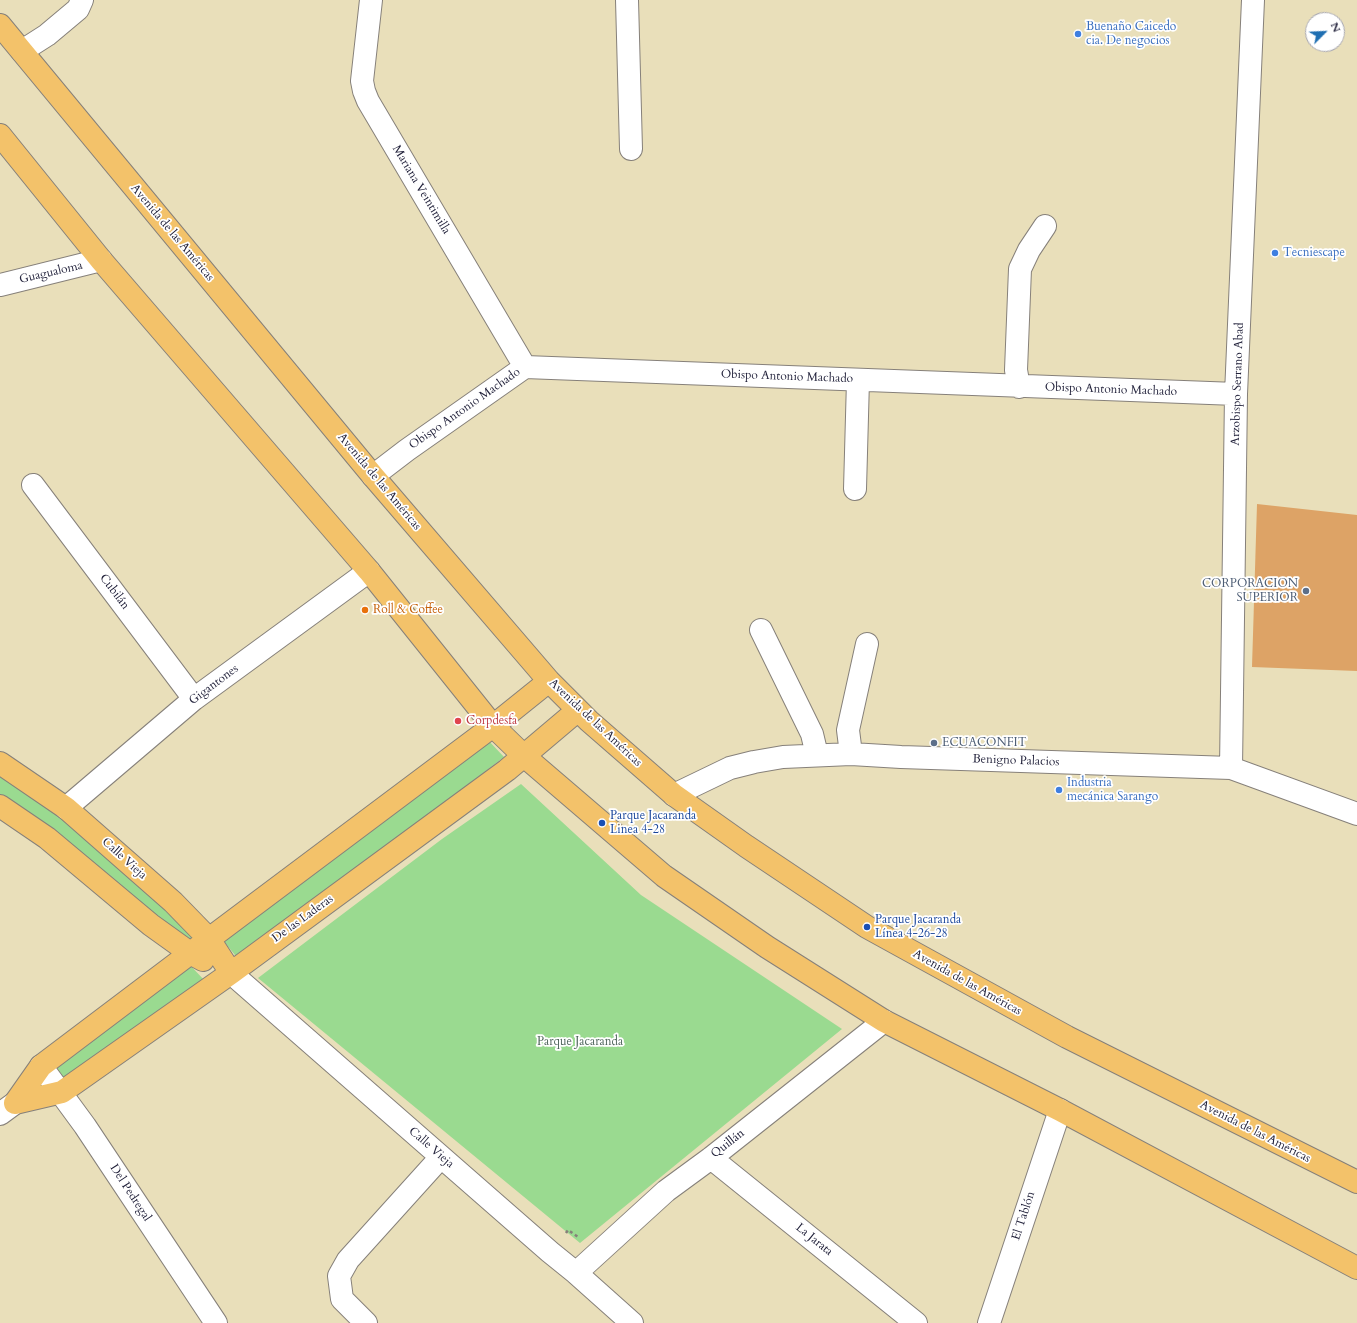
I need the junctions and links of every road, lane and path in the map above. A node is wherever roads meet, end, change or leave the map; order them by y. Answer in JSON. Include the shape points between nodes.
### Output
{"nodes":[{"id":1,"x":82,"y":0,"type":"edge"},
{"id":2,"x":371,"y":0,"type":"edge"},
{"id":3,"x":627,"y":0,"type":"edge"},
{"id":4,"x":1253,"y":0,"type":"edge"},
{"id":5,"x":0,"y":25,"type":"edge"},
{"id":6,"x":22,"y":52,"type":"junction"},
{"id":7,"x":0,"y":135,"type":"edge"},
{"id":8,"x":631,"y":149,"type":"dead end"},
{"id":9,"x":1045,"y":226,"type":"dead end"},
{"id":10,"x":101,"y":260,"type":"junction"},
{"id":11,"x":0,"y":285,"type":"edge"},
{"id":12,"x":525,"y":367,"type":"junction"},
{"id":13,"x":858,"y":380,"type":"junction"},
{"id":14,"x":1019,"y":387,"type":"junction"},
{"id":15,"x":1236,"y":394,"type":"junction"},
{"id":16,"x":373,"y":476,"type":"junction"},
{"id":17,"x":33,"y":486,"type":"dead end"},
{"id":18,"x":855,"y":489,"type":"dead end"},
{"id":19,"x":369,"y":570,"type":"junction"},
{"id":20,"x":761,"y":630,"type":"dead end"},
{"id":21,"x":867,"y":644,"type":"dead end"},
{"id":22,"x":549,"y":681,"type":"junction"},
{"id":23,"x":194,"y":699,"type":"junction"},
{"id":24,"x":578,"y":710,"type":"junction"},
{"id":25,"x":493,"y":726,"type":"junction"},
{"id":26,"x":851,"y":754,"type":"junction"},
{"id":27,"x":817,"y":755,"type":"junction"},
{"id":28,"x":524,"y":756,"type":"junction"},
{"id":29,"x":0,"y":763,"type":"edge"},
{"id":30,"x":1231,"y":768,"type":"junction"},
{"id":31,"x":674,"y":794,"type":"junction"},
{"id":32,"x":0,"y":806,"type":"edge"},
{"id":33,"x":66,"y":808,"type":"junction"},
{"id":34,"x":1357,"y":814,"type":"edge"},
{"id":35,"x":209,"y":939,"type":"junction"},
{"id":36,"x":190,"y":953,"type":"junction"},
{"id":37,"x":231,"y":973,"type":"junction"},
{"id":38,"x":884,"y":1021,"type":"junction"},
{"id":39,"x":41,"y":1066,"type":"junction"},
{"id":40,"x":62,"y":1092,"type":"junction"},
{"id":41,"x":8,"y":1108,"type":"edge"},
{"id":42,"x":1060,"y":1110,"type":"junction"},
{"id":43,"x":441,"y":1157,"type":"junction"},
{"id":44,"x":711,"y":1158,"type":"junction"},
{"id":45,"x":1357,"y":1182,"type":"edge"},
{"id":46,"x":1357,"y":1268,"type":"edge"},
{"id":47,"x":576,"y":1273,"type":"junction"},
{"id":48,"x":216,"y":1323,"type":"edge"},
{"id":49,"x":366,"y":1323,"type":"edge"},
{"id":50,"x":632,"y":1323,"type":"edge"},
{"id":51,"x":916,"y":1323,"type":"edge"},
{"id":52,"x":989,"y":1323,"type":"edge"}],
"edges":[{"from":1,"to":6,"type":"street","via":[[78,9]]},
{"from":2,"to":12,"type":"street","name":"Mariana Veintimilla","via":[[362,81],[366,96]]},
{"from":3,"to":8,"type":"street"},
{"from":4,"to":15,"type":"street","name":"Arzobispo Serrano Abad"},
{"from":5,"to":6,"type":"main road","name":"Avenida de las Américas"},
{"from":6,"to":16,"type":"main road","name":"Avenida de las Américas"},
{"from":7,"to":10,"type":"main road"},
{"from":9,"to":14,"type":"street","via":[[1020,269],[1016,370]]},
{"from":10,"to":11,"type":"street","name":"Guagualoma"},
{"from":10,"to":19,"type":"main road"},
{"from":12,"to":13,"type":"street","name":"Obispo Antonio Machado"},
{"from":12,"to":16,"type":"street","name":"Obispo Antonio Machado"},
{"from":13,"to":14,"type":"street","name":"Obispo Antonio Machado"},
{"from":13,"to":18,"type":"street"},
{"from":14,"to":15,"type":"street","name":"Obispo Antonio Machado"},
{"from":15,"to":30,"type":"street","name":"Arzobispo Serrano Abad"},
{"from":16,"to":22,"type":"main road","name":"Avenida de las Américas"},
{"from":17,"to":23,"type":"street","name":"Cubilán"},
{"from":19,"to":23,"type":"street","name":"Gigantones"},
{"from":19,"to":25,"type":"main road"},
{"from":20,"to":27,"type":"street","via":[[812,734]]},
{"from":21,"to":26,"type":"street","via":[[848,730]]},
{"from":22,"to":24,"type":"main road","name":"Avenida de las Américas"},
{"from":22,"to":25,"type":"main road","name":"De las Laderas"},
{"from":23,"to":33,"type":"street","name":"Gigantones"},
{"from":24,"to":28,"type":"main road","name":"De las Laderas"},
{"from":24,"to":31,"type":"main road","name":"Avenida de las Américas"},
{"from":25,"to":28,"type":"main road"},
{"from":25,"to":35,"type":"main road","name":"De las Laderas"},
{"from":26,"to":27,"type":"street","name":"Benigno Palacios"},
{"from":26,"to":30,"type":"street","name":"Benigno Palacios"},
{"from":27,"to":31,"type":"street","name":"Benigno Palacios","via":[[783,757],[730,768]]},
{"from":28,"to":37,"type":"main road","name":"De las Laderas"},
{"from":28,"to":38,"type":"main road","via":[[664,876],[767,947]]},
{"from":29,"to":33,"type":"main road","name":"Calle Vieja"},
{"from":30,"to":34,"type":"street","name":"Benigno Palacios"},
{"from":31,"to":45,"type":"main road","name":"Avenida de las Américas","via":[[867,927],[1066,1037]]},
{"from":32,"to":36,"type":"main road","name":"Calle Vieja","via":[[47,838],[151,925]]},
{"from":33,"to":35,"type":"main road","name":"Calle Vieja","via":[[173,902]]},
{"from":35,"to":36,"type":"main road","name":"De las Laderas"},
{"from":35,"to":37,"type":"main road","name":"Calle Vieja"},
{"from":36,"to":37,"type":"main road","name":"Calle Vieja"},
{"from":36,"to":39,"type":"main road","name":"De las Laderas"},
{"from":37,"to":40,"type":"main road","name":"De las Laderas"},
{"from":37,"to":43,"type":"street","name":"Calle Vieja"},
{"from":38,"to":42,"type":"main road"},
{"from":38,"to":44,"type":"street","name":"Quillán"},
{"from":39,"to":40,"type":"street","name":"Del Pedregal"},
{"from":39,"to":41,"type":"main road","name":"De las Laderas"},
{"from":40,"to":41,"type":"main road","name":"De las Laderas"},
{"from":40,"to":48,"type":"street","name":"Del Pedregal"},
{"from":42,"to":46,"type":"main road"},
{"from":42,"to":52,"type":"street","name":"El Tablón"},
{"from":43,"to":47,"type":"street","name":"Calle Vieja"},
{"from":43,"to":49,"type":"street","via":[[348,1260],[339,1276],[342,1299]]},
{"from":44,"to":47,"type":"street","name":"Quillán","via":[[666,1191]]},
{"from":44,"to":51,"type":"street","name":"La Jarata"},
{"from":47,"to":50,"type":"street","name":"Calle Vieja"}]}
